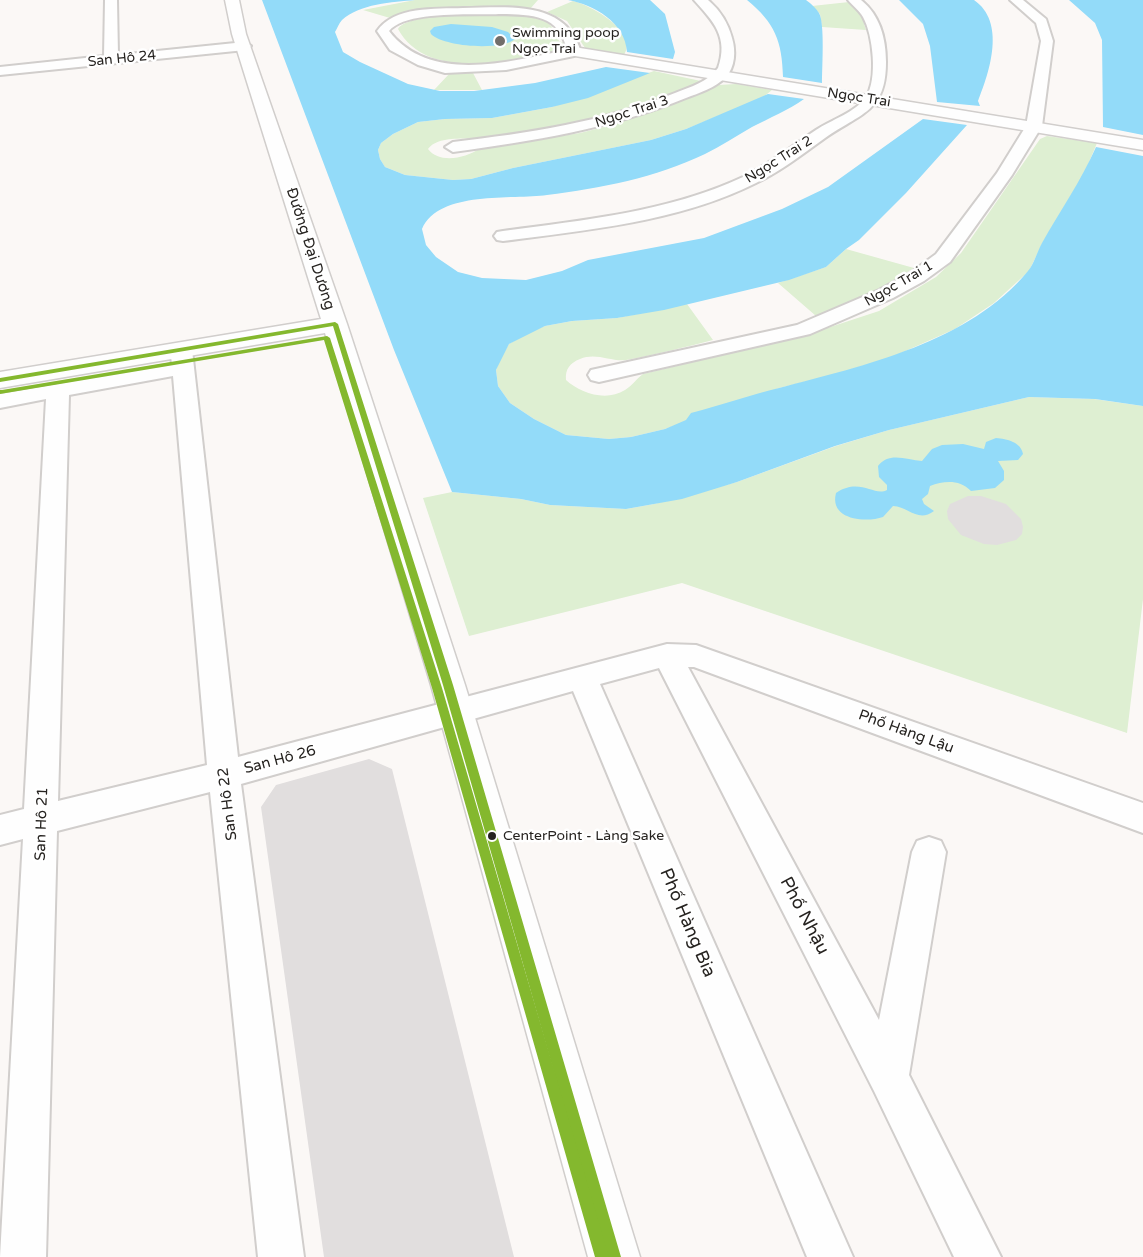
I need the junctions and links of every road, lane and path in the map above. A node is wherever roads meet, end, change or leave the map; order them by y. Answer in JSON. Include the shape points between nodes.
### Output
{"nodes":[{"id":1,"x":232,"y":0,"type":"edge"},
{"id":2,"x":700,"y":0,"type":"edge"},
{"id":3,"x":854,"y":0,"type":"edge"},
{"id":4,"x":1016,"y":0,"type":"edge"},
{"id":5,"x":115,"y":20,"type":"edge"},
{"id":6,"x":245,"y":46,"type":"junction"},
{"id":7,"x":574,"y":52,"type":"junction"},
{"id":8,"x":111,"y":60,"type":"junction"},
{"id":9,"x":0,"y":71,"type":"edge"},
{"id":10,"x":720,"y":75,"type":"junction"},
{"id":11,"x":871,"y":100,"type":"junction"},
{"id":12,"x":1034,"y":126,"type":"junction"},
{"id":13,"x":1143,"y":145,"type":"edge"},
{"id":14,"x":453,"y":147,"type":"dead end"},
{"id":15,"x":502,"y":236,"type":"dead end"},
{"id":16,"x":335,"y":324,"type":"junction"},
{"id":17,"x":182,"y":359,"type":"junction"},
{"id":18,"x":599,"y":375,"type":"dead end"},
{"id":19,"x":0,"y":380,"type":"edge"},
{"id":20,"x":58,"y":391,"type":"junction"},
{"id":21,"x":0,"y":401,"type":"edge"},
{"id":22,"x":667,"y":655,"type":"junction"},
{"id":23,"x":582,"y":677,"type":"junction"},
{"id":24,"x":454,"y":713,"type":"junction"},
{"id":25,"x":224,"y":774,"type":"junction"},
{"id":26,"x":1143,"y":818,"type":"edge"},
{"id":27,"x":42,"y":819,"type":"junction"},
{"id":28,"x":0,"y":830,"type":"edge"},
{"id":29,"x":929,"y":852,"type":"dead end"},
{"id":30,"x":888,"y":1077,"type":"junction"},
{"id":31,"x":23,"y":1257,"type":"edge"},
{"id":32,"x":281,"y":1257,"type":"edge"},
{"id":33,"x":614,"y":1257,"type":"edge"},
{"id":34,"x":830,"y":1257,"type":"edge"},
{"id":35,"x":978,"y":1257,"type":"edge"}],
"edges":[{"from":1,"to":6,"type":"street","name":"Đường Đại Dương"},
{"from":2,"to":10,"type":"street","via":[[724,28],[727,64]]},
{"from":3,"to":11,"type":"street","via":[[867,12],[879,43],[877,82]]},
{"from":4,"to":12,"type":"street","name":"Ngọc Trai 1","via":[[1042,22],[1047,41]]},
{"from":5,"to":8,"type":"street"},
{"from":6,"to":8,"type":"street","name":"San Hô 24"},
{"from":6,"to":16,"type":"street","name":"Đường Đại Dương"},
{"from":7,"to":7,"type":"street","name":"Ngọc Trai","via":[[567,30],[540,13],[432,14],[400,18],[384,27],[395,47],[445,69],[506,66]]},
{"from":7,"to":10,"type":"street","name":"Ngọc Trai"},
{"from":8,"to":9,"type":"street","name":"San Hô 24"},
{"from":10,"to":11,"type":"street","name":"Ngọc Trai"},
{"from":10,"to":14,"type":"street","name":"Ngọc Trai 3","via":[[662,104],[601,123]]},
{"from":11,"to":12,"type":"street","name":"Ngọc Trai"},
{"from":11,"to":15,"type":"street","name":"Ngọc Trai 2","via":[[751,180],[717,194],[609,221]]},
{"from":12,"to":13,"type":"street","name":"Ngọc Trai"},
{"from":12,"to":18,"type":"street","name":"Ngọc Trai 1","via":[[1004,175],[943,258],[917,277],[845,314],[803,330]]},
{"from":16,"to":17,"type":"street"},
{"from":16,"to":24,"type":"street","name":"Đường Đại Dương"},
{"from":17,"to":19,"type":"street"},
{"from":17,"to":20,"type":"street"},
{"from":17,"to":25,"type":"street","name":"San Hô 22"},
{"from":20,"to":21,"type":"street"},
{"from":20,"to":27,"type":"street","name":"San Hô 21"},
{"from":22,"to":23,"type":"street"},
{"from":22,"to":26,"type":"street","name":"Phố Hàng Lậu","via":[[696,656]]},
{"from":22,"to":30,"type":"street","name":"Phố Nhậu"},
{"from":23,"to":24,"type":"street"},
{"from":23,"to":34,"type":"street","name":"Phố Hàng Bia"},
{"from":24,"to":25,"type":"street","name":"San Hô 26"},
{"from":24,"to":33,"type":"street","name":"Đường Đại Dương"},
{"from":25,"to":27,"type":"street","name":"San Hô 26"},
{"from":25,"to":32,"type":"street","name":"San Hô 22"},
{"from":27,"to":28,"type":"street","name":"San Hô 26"},
{"from":27,"to":31,"type":"street","name":"San Hô 21"},
{"from":29,"to":30,"type":"street"},
{"from":30,"to":35,"type":"street","name":"Phố Nhậu"}]}
